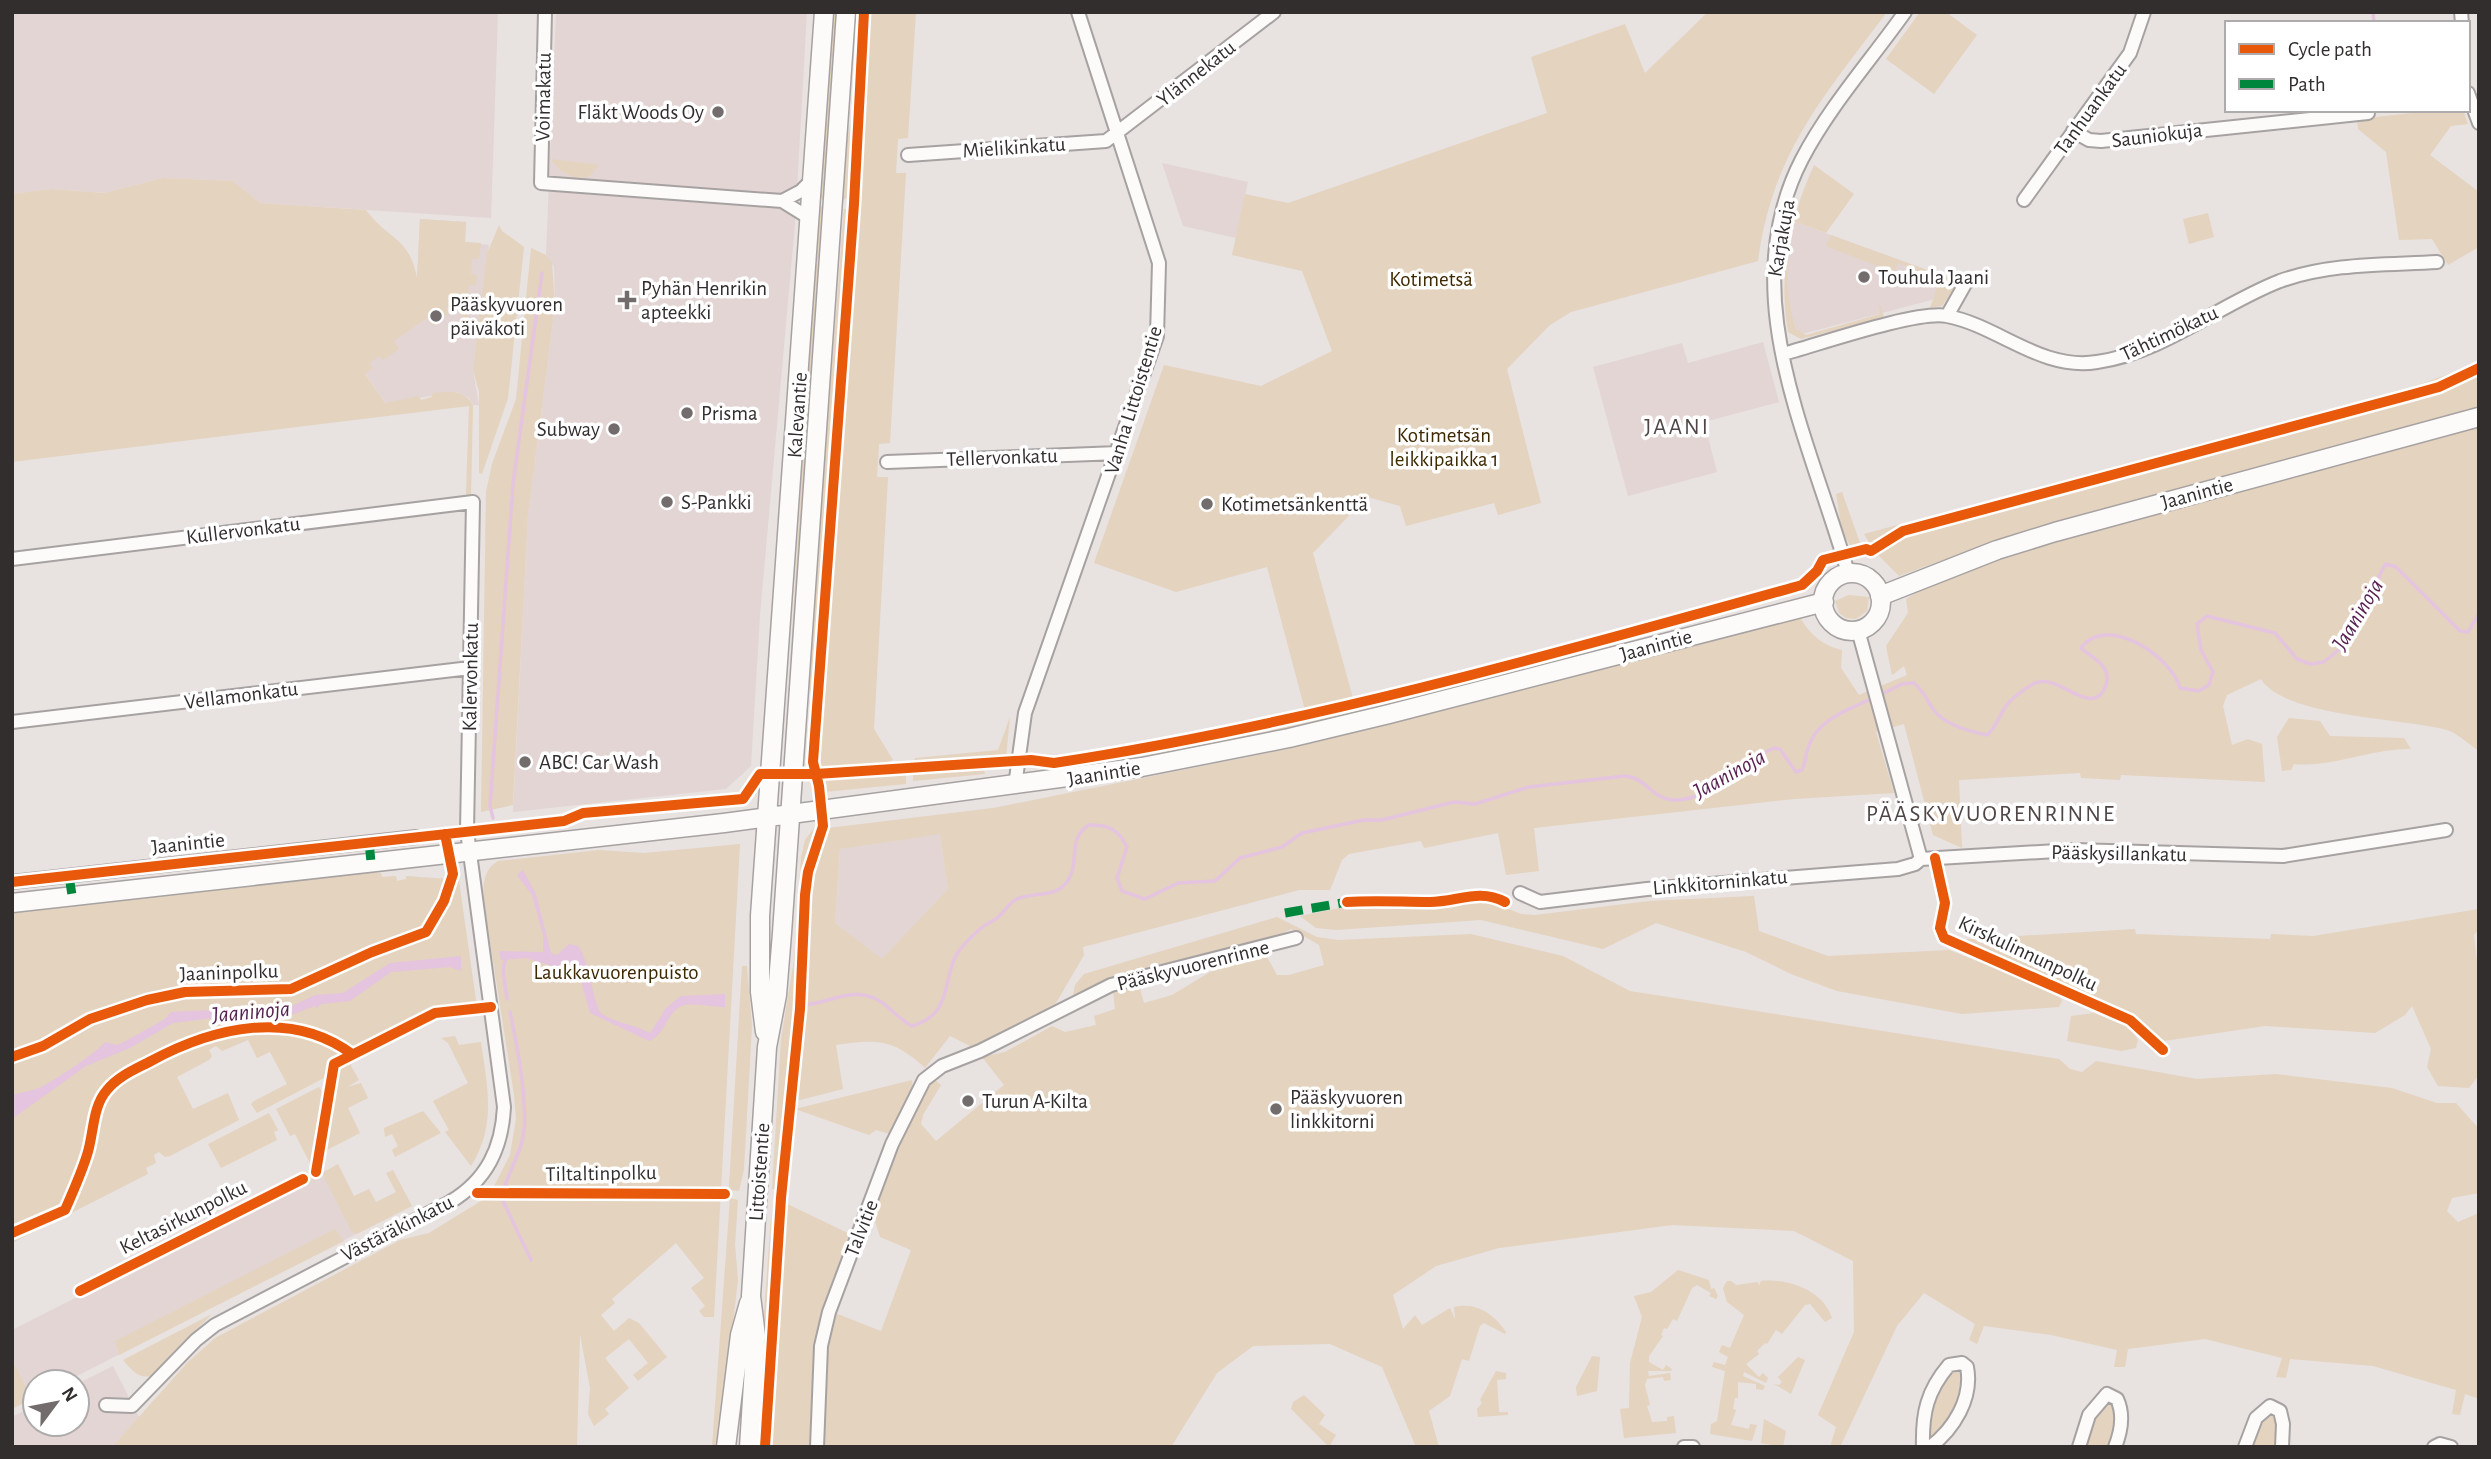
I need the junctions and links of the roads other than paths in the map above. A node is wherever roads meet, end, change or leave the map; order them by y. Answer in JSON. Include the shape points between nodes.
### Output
{"nodes":[{"id":1,"x":545,"y":12,"type":"edge"},
{"id":2,"x":824,"y":12,"type":"edge"},
{"id":3,"x":846,"y":12,"type":"edge"},
{"id":4,"x":1078,"y":12,"type":"edge"},
{"id":5,"x":1274,"y":12,"type":"edge"},
{"id":6,"x":1905,"y":12,"type":"edge"},
{"id":7,"x":2144,"y":12,"type":"edge"},
{"id":8,"x":2472,"y":99,"type":"edge"},
{"id":9,"x":2368,"y":113,"type":"dead end"},
{"id":10,"x":2479,"y":123,"type":"edge"},
{"id":11,"x":2073,"y":131,"type":"junction"},
{"id":12,"x":1117,"y":133,"type":"junction"},
{"id":13,"x":908,"y":155,"type":"dead end"},
{"id":14,"x":814,"y":177,"type":"junction"},
{"id":15,"x":2024,"y":200,"type":"dead end"},
{"id":16,"x":782,"y":201,"type":"junction"},
{"id":17,"x":811,"y":219,"type":"junction"},
{"id":18,"x":2437,"y":262,"type":"dead end"},
{"id":19,"x":1965,"y":284,"type":"dead end"},
{"id":20,"x":1947,"y":316,"type":"junction"},
{"id":21,"x":1783,"y":354,"type":"junction"},
{"id":22,"x":2479,"y":417,"type":"edge"},
{"id":23,"x":1118,"y":453,"type":"junction"},
{"id":24,"x":887,"y":462,"type":"dead end"},
{"id":25,"x":473,"y":502,"type":"joint"},
{"id":26,"x":12,"y":559,"type":"edge"},
{"id":27,"x":1847,"y":573,"type":"junction"},
{"id":28,"x":1880,"y":596,"type":"junction"},
{"id":29,"x":1824,"y":602,"type":"junction"},
{"id":30,"x":1858,"y":630,"type":"junction"},
{"id":31,"x":470,"y":668,"type":"junction"},
{"id":32,"x":12,"y":722,"type":"edge"},
{"id":33,"x":1015,"y":786,"type":"junction"},
{"id":34,"x":791,"y":814,"type":"junction"},
{"id":35,"x":766,"y":818,"type":"junction"},
{"id":36,"x":2446,"y":831,"type":"dead end"},
{"id":37,"x":416,"y":837,"type":"dead end"},
{"id":38,"x":369,"y":842,"type":"junction"},
{"id":39,"x":471,"y":852,"type":"junction"},
{"id":40,"x":1921,"y":859,"type":"junction"},
{"id":41,"x":370,"y":862,"type":"junction"},
{"id":42,"x":69,"y":876,"type":"junction"},
{"id":43,"x":12,"y":882,"type":"edge"},
{"id":44,"x":1520,"y":893,"type":"dead end"},
{"id":45,"x":72,"y":895,"type":"junction"},
{"id":46,"x":12,"y":903,"type":"edge"},
{"id":47,"x":1296,"y":938,"type":"dead end"},
{"id":48,"x":766,"y":1047,"type":"junction"},
{"id":49,"x":980,"y":1051,"type":"joint"},
{"id":50,"x":751,"y":1296,"type":"junction"},
{"id":51,"x":106,"y":1405,"type":"dead end"},
{"id":52,"x":726,"y":1447,"type":"edge"},
{"id":53,"x":749,"y":1447,"type":"edge"},
{"id":54,"x":817,"y":1447,"type":"edge"},
{"id":55,"x":1684,"y":1447,"type":"edge"},
{"id":56,"x":1693,"y":1447,"type":"edge"},
{"id":57,"x":1923,"y":1447,"type":"edge"},
{"id":58,"x":1930,"y":1447,"type":"edge"},
{"id":59,"x":2079,"y":1447,"type":"edge"},
{"id":60,"x":2115,"y":1447,"type":"edge"},
{"id":61,"x":2245,"y":1447,"type":"edge"},
{"id":62,"x":2282,"y":1447,"type":"edge"},
{"id":63,"x":2434,"y":1447,"type":"edge"},
{"id":64,"x":2451,"y":1447,"type":"edge"}],
"edges":[{"from":1,"to":16,"type":"street","name":"Voimakatu","via":[[541,183]]},
{"from":2,"to":14,"type":"main road","name":"Kalevantie"},
{"from":3,"to":34,"type":"main road","name":"Kalevantie"},
{"from":4,"to":12,"type":"street","name":"Vanha Littoistentie"},
{"from":5,"to":12,"type":"street","name":"Ylännekatu"},
{"from":6,"to":21,"type":"street","name":"Karjakuja","via":[[1814,137],[1790,188],[1772,269],[1773,308]]},
{"from":7,"to":11,"type":"street","name":"Tanhuankatu","via":[[2130,53]]},
{"from":8,"to":10,"type":"street"},
{"from":9,"to":11,"type":"street","name":"Sauniokuja","via":[[2101,141]]},
{"from":11,"to":15,"type":"street","name":"Tanhuankatu"},
{"from":12,"to":13,"type":"street","name":"Mielikinkatu","via":[[1106,141]]},
{"from":12,"to":23,"type":"street","name":"Vanha Littoistentie","via":[[1160,263],[1157,336]]},
{"from":14,"to":16,"type":"street"},
{"from":14,"to":17,"type":"main road","name":"Kalevantie"},
{"from":16,"to":17,"type":"street"},
{"from":17,"to":35,"type":"main road","name":"Kalevantie"},
{"from":18,"to":20,"type":"street","name":"Tähtimökatu","via":[[2342,267],[2280,281],[2132,354],[2093,363],[2045,357]]},
{"from":19,"to":20,"type":"street"},
{"from":20,"to":21,"type":"street","name":"Tähtimökatu","via":[[1918,317]]},
{"from":21,"to":27,"type":"street","name":"Karjakuja"},
{"from":22,"to":28,"type":"main road","name":"Jaanintie","via":[[2054,532]]},
{"from":23,"to":24,"type":"street","name":"Tellervonkatu"},
{"from":23,"to":33,"type":"street","name":"Vanha Littoistentie","via":[[1025,713]]},
{"from":25,"to":26,"type":"street","name":"Kullervonkatu"},
{"from":25,"to":31,"type":"street","name":"Kalervonkatu"},
{"from":27,"to":28,"type":"main road","via":[[1871,580]]},
{"from":27,"to":29,"type":"main road","via":[[1831,582]]},
{"from":28,"to":30,"type":"main road","via":[[1876,618]]},
{"from":29,"to":30,"type":"main road","via":[[1832,622]]},
{"from":29,"to":33,"type":"main road","name":"Jaanintie","via":[[1289,738]]},
{"from":30,"to":40,"type":"street"},
{"from":31,"to":32,"type":"street","name":"Vellamonkatu"},
{"from":31,"to":39,"type":"street","name":"Kalervonkatu","via":[[467,831]]},
{"from":33,"to":34,"type":"main road","name":"Jaanintie"},
{"from":34,"to":35,"type":"main road","name":"Jaanintie"},
{"from":34,"to":48,"type":"main road","name":"Littoistentie","via":[[777,995]]},
{"from":35,"to":39,"type":"main road","name":"Jaanintie"},
{"from":35,"to":48,"type":"main road","name":"Littoistentie","via":[[760,980]]},
{"from":36,"to":40,"type":"street","name":"Pääskysillankatu","via":[[2283,856],[2074,850]]},
{"from":37,"to":38,"type":"street","name":"Jaanintie"},
{"from":38,"to":41,"type":"street"},
{"from":38,"to":42,"type":"street","name":"Jaanintie"},
{"from":39,"to":41,"type":"main road","name":"Jaanintie"},
{"from":39,"to":51,"type":"street","name":"Västäräkinkatu","via":[[504,1107],[499,1142],[483,1174],[450,1202],[215,1325],[132,1406]]},
{"from":40,"to":44,"type":"street","name":"Linkkitorninkatu","via":[[1898,869],[1647,888],[1540,902]]},
{"from":41,"to":45,"type":"main road","name":"Jaanintie"},
{"from":42,"to":43,"type":"street","name":"Jaanintie"},
{"from":42,"to":45,"type":"street"},
{"from":45,"to":46,"type":"main road","name":"Jaanintie"},
{"from":47,"to":49,"type":"street","name":"Pääskyvuorenrinne","via":[[1111,985]]},
{"from":48,"to":50,"type":"main road","name":"Littoistentie"},
{"from":49,"to":54,"type":"street","name":"Talvitie","via":[[942,1066],[924,1080],[892,1144],[823,1334]]},
{"from":50,"to":52,"type":"main road","name":"Littoistentie","via":[[740,1335]]},
{"from":50,"to":53,"type":"main road","name":"Littoistentie","via":[[756,1336]]},
{"from":55,"to":56,"type":"street"},
{"from":57,"to":58,"type":"street","via":[[1928,1396],[1949,1365],[1962,1363],[1968,1376],[1963,1403],[1947,1432]]},
{"from":59,"to":60,"type":"street","via":[[2089,1415],[2107,1394],[2117,1399],[2121,1408]]},
{"from":61,"to":62,"type":"street","via":[[2256,1418],[2270,1406],[2283,1417]]},
{"from":63,"to":64,"type":"street"}]}
